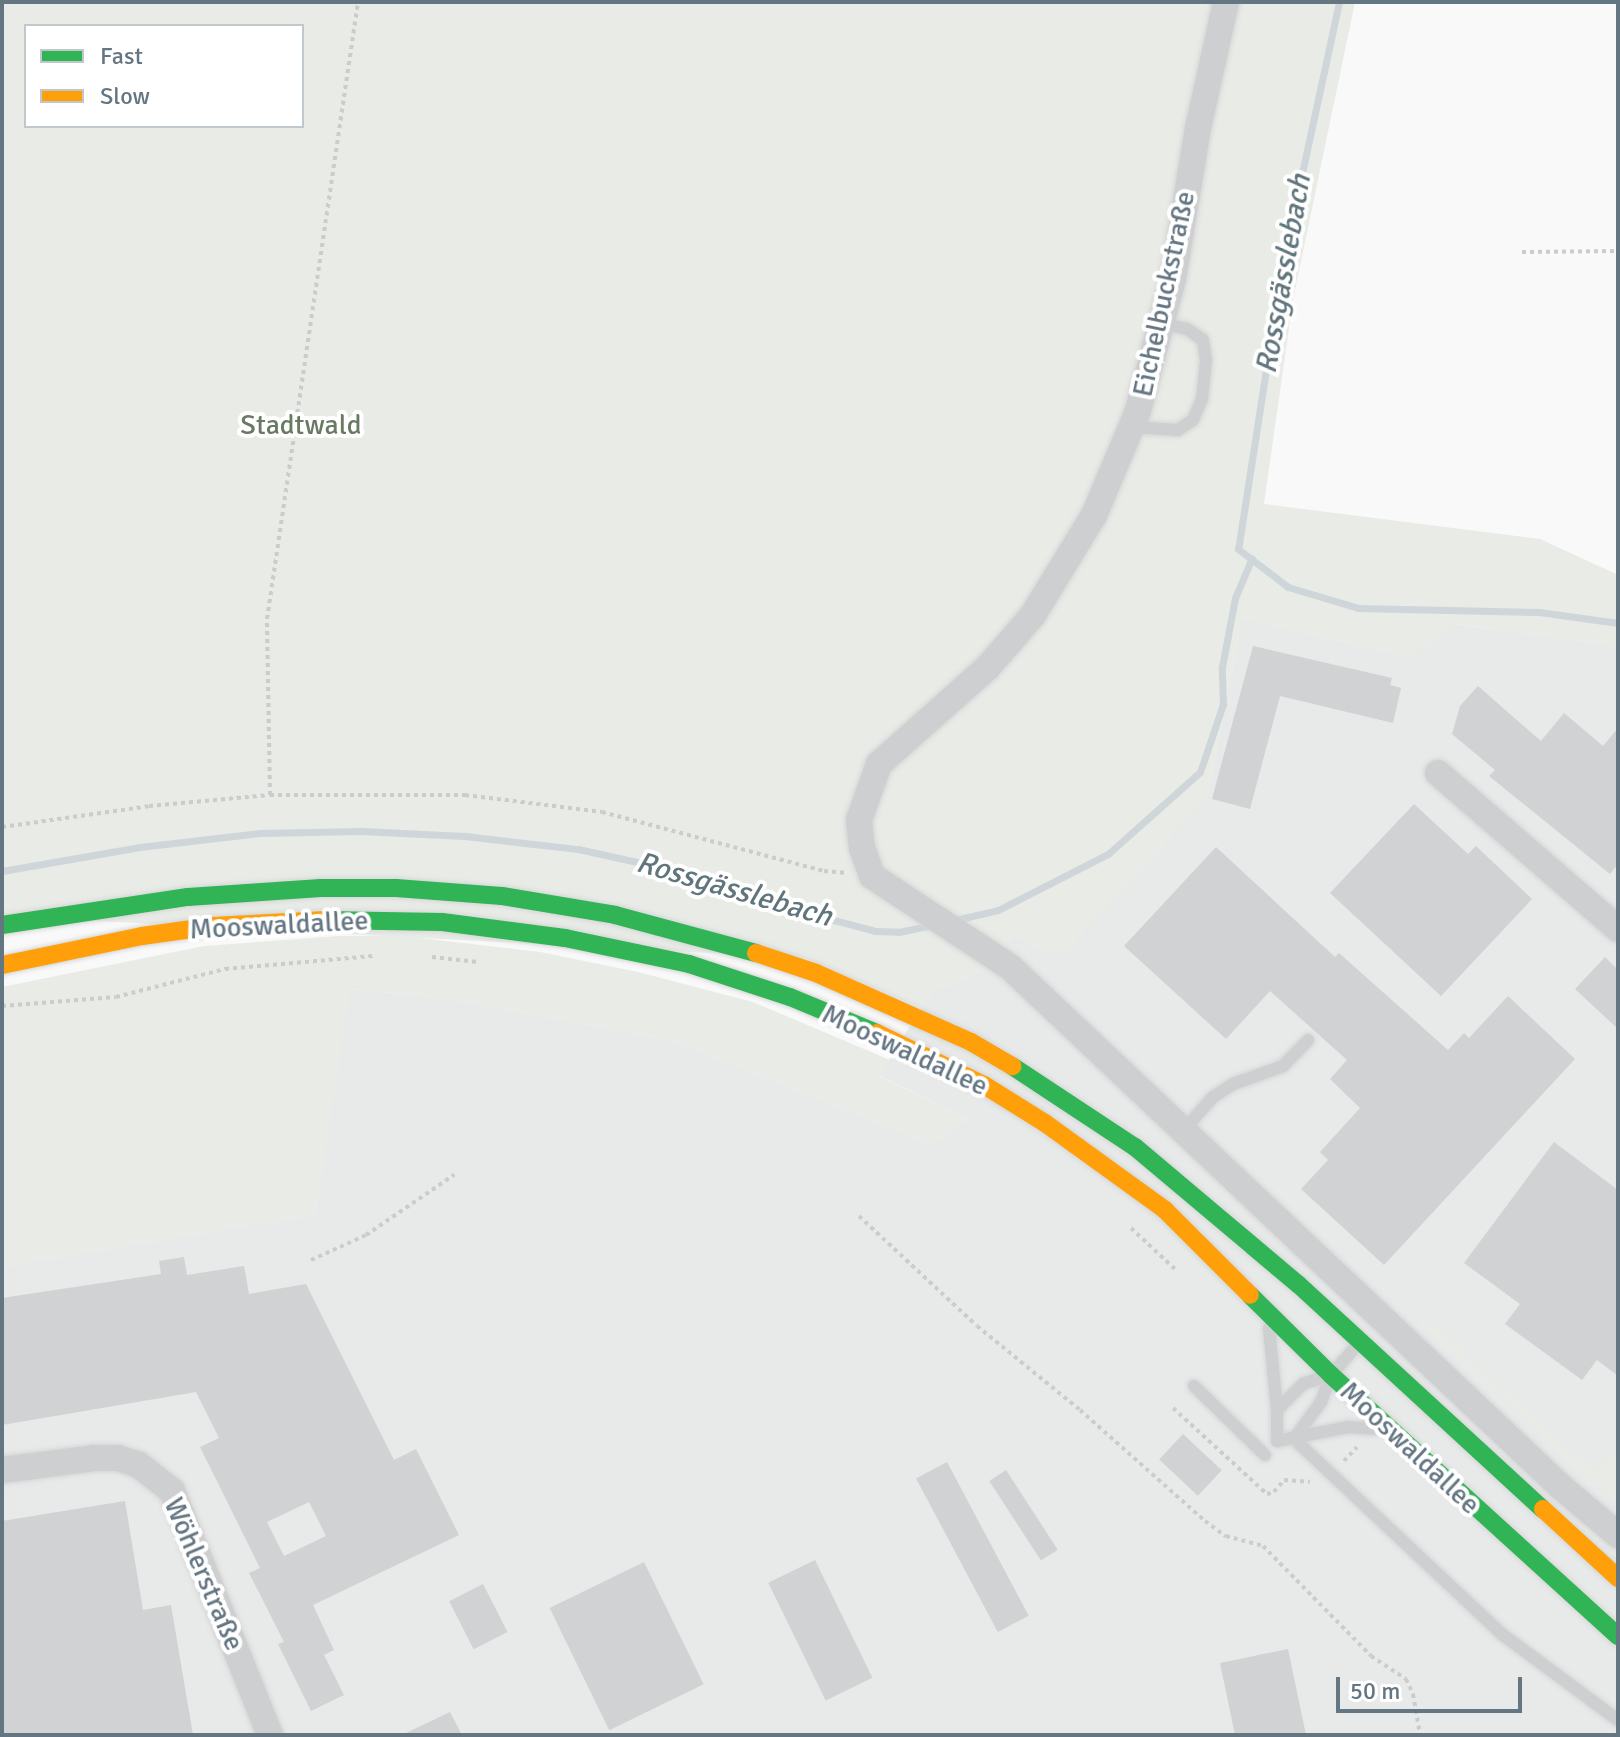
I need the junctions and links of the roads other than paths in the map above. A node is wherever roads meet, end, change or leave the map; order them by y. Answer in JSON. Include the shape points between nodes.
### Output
{"nodes":[{"id":1,"x":1226,"y":2,"type":"edge"},
{"id":2,"x":1162,"y":323,"type":"junction"},
{"id":3,"x":1132,"y":427,"type":"junction"},
{"id":4,"x":1438,"y":773,"type":"dead end"},
{"id":5,"x":2,"y":925,"type":"edge"},
{"id":6,"x":1618,"y":929,"type":"edge"},
{"id":7,"x":2,"y":965,"type":"edge"},
{"id":8,"x":1308,"y":1040,"type":"dead end"},
{"id":9,"x":1183,"y":1131,"type":"junction"},
{"id":10,"x":1268,"y":1309,"type":"junction"},
{"id":11,"x":1360,"y":1343,"type":"junction"},
{"id":12,"x":1331,"y":1375,"type":"junction"},
{"id":13,"x":1194,"y":1386,"type":"dead end"},
{"id":14,"x":1277,"y":1410,"type":"junction"},
{"id":15,"x":1390,"y":1430,"type":"junction"},
{"id":16,"x":1294,"y":1439,"type":"junction"},
{"id":17,"x":1265,"y":1455,"type":"dead end"},
{"id":18,"x":2,"y":1470,"type":"edge"},
{"id":19,"x":1618,"y":1535,"type":"edge"},
{"id":20,"x":1618,"y":1578,"type":"edge"},
{"id":21,"x":1618,"y":1636,"type":"edge"},
{"id":22,"x":1618,"y":1720,"type":"edge"},
{"id":23,"x":270,"y":1735,"type":"edge"}],
"edges":[{"from":1,"to":2,"type":"street","name":"Eichelbuckstraße"},
{"from":2,"to":3,"type":"street","name":"Eichelbuckstraße"},
{"from":2,"to":3,"type":"lane","via":[[1187,329],[1203,340],[1202,399],[1193,420],[1178,430]]},
{"from":3,"to":9,"type":"street","name":"Eichelbuckstraße","via":[[1094,515],[1033,615],[988,667],[879,764],[859,820],[872,876],[1010,967]]},
{"from":4,"to":6,"type":"street"},
{"from":5,"to":11,"type":"main road","name":"Mooswaldallee","via":[[188,897],[396,888],[502,896],[587,910],[731,945],[890,1004],[971,1042],[1057,1093],[1135,1147],[1218,1215]]},
{"from":7,"to":10,"type":"main road","name":"Mooswaldallee","via":[[213,926],[378,919],[507,929],[689,964],[863,1026],[984,1085],[1165,1210]]},
{"from":8,"to":9,"type":"lane","via":[[1283,1066],[1213,1097]]},
{"from":9,"to":19,"type":"street"},
{"from":10,"to":12,"type":"main road","name":"Mooswaldallee"},
{"from":10,"to":14,"type":"lane"},
{"from":11,"to":12,"type":"lane"},
{"from":11,"to":20,"type":"main road","name":"Mooswaldallee"},
{"from":12,"to":14,"type":"lane","via":[[1303,1384]]},
{"from":12,"to":15,"type":"main road","name":"Mooswaldallee"},
{"from":12,"to":16,"type":"lane","via":[[1321,1402]]},
{"from":13,"to":17,"type":"lane"},
{"from":14,"to":16,"type":"lane","via":[[1277,1441]]},
{"from":15,"to":16,"type":"lane","via":[[1348,1427]]},
{"from":15,"to":21,"type":"main road","name":"Mooswaldallee"},
{"from":16,"to":22,"type":"lane","via":[[1503,1635]]},
{"from":18,"to":23,"type":"street","name":"Wöhlerstraße","via":[[118,1458],[139,1465],[172,1491]]}]}
